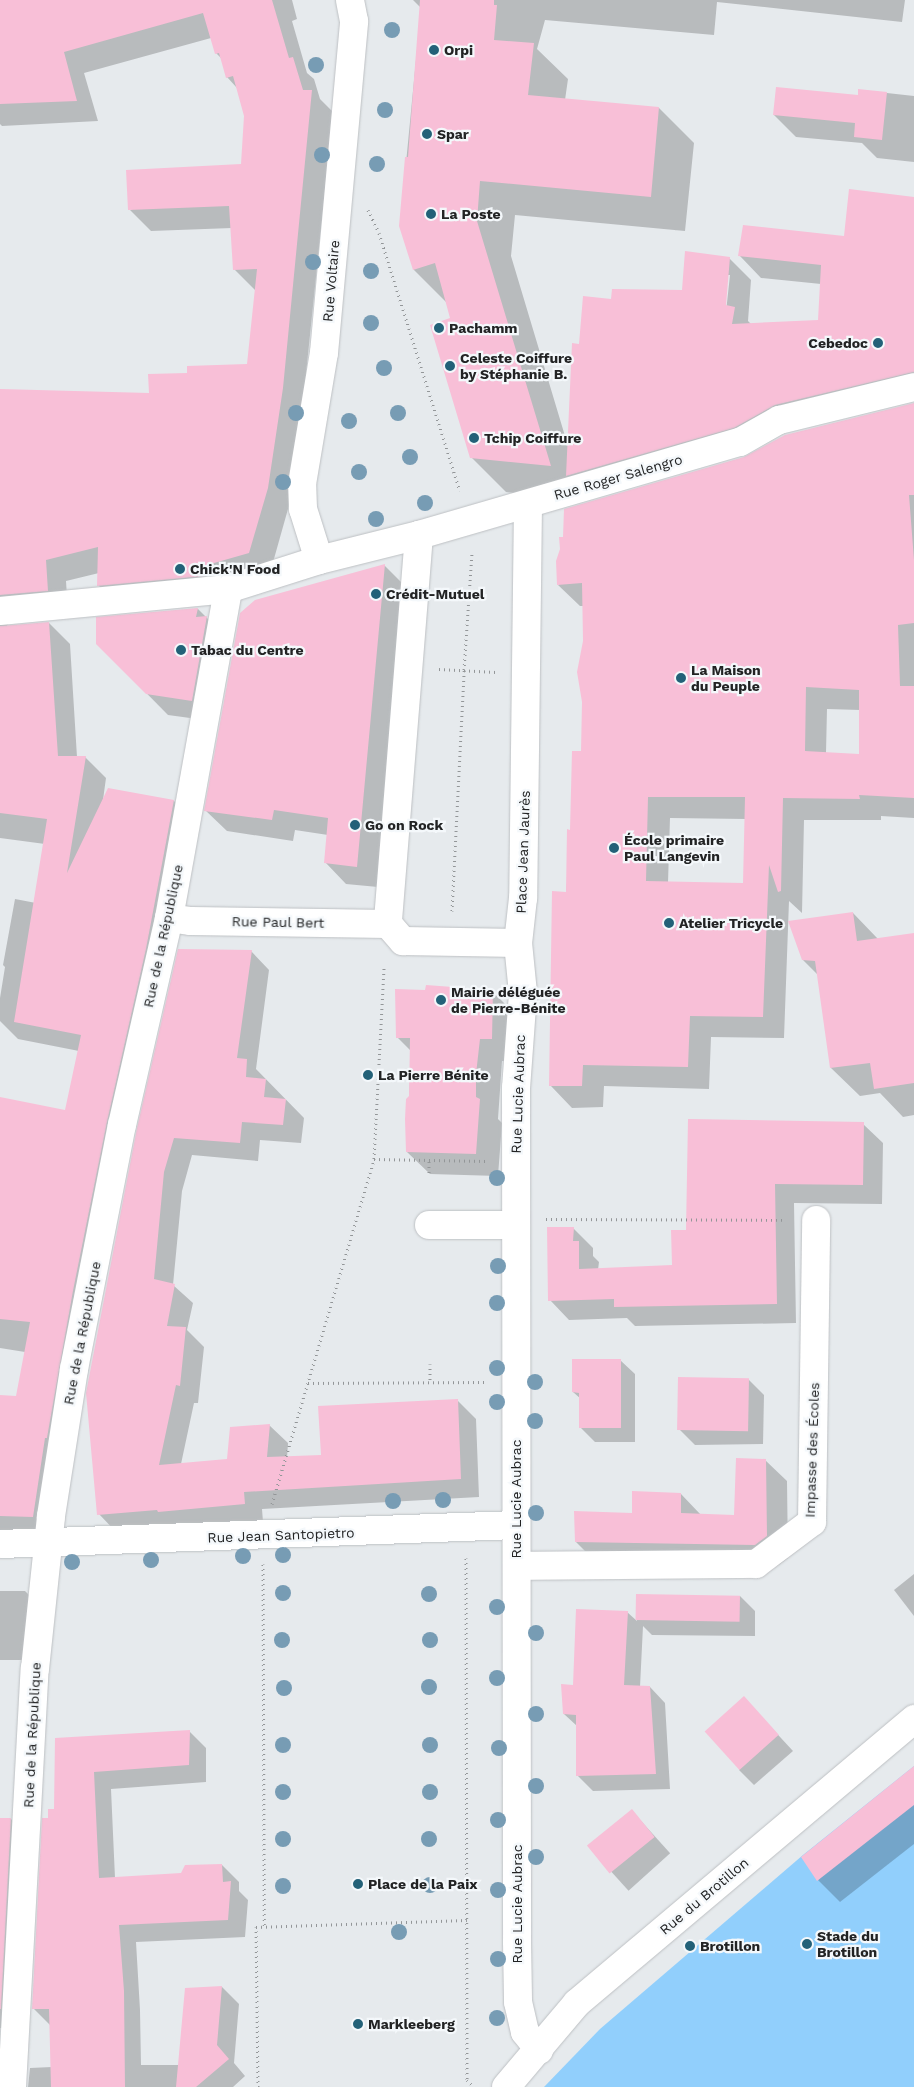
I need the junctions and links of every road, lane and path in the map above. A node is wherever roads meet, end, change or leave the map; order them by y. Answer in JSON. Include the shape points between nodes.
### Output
{"nodes":[{"id":1,"x":350,"y":0,"type":"edge"},
{"id":2,"x":339,"y":188,"type":"junction"},
{"id":3,"x":914,"y":387,"type":"edge"},
{"id":4,"x":528,"y":504,"type":"junction"},
{"id":5,"x":469,"y":520,"type":"junction"},
{"id":6,"x":419,"y":535,"type":"junction"},
{"id":7,"x":319,"y":560,"type":"junction"},
{"id":8,"x":228,"y":589,"type":"junction"},
{"id":9,"x":0,"y":611,"type":"edge"},
{"id":10,"x":409,"y":668,"type":"junction"},
{"id":11,"x":464,"y":670,"type":"junction"},
{"id":12,"x":526,"y":673,"type":"junction"},
{"id":13,"x":169,"y":918,"type":"junction"},
{"id":14,"x":388,"y":924,"type":"junction"},
{"id":15,"x":451,"y":942,"type":"junction"},
{"id":16,"x":518,"y":943,"type":"junction"},
{"id":17,"x":384,"y":962,"type":"dead end"},
{"id":18,"x":374,"y":1159,"type":"junction"},
{"id":19,"x":430,"y":1160,"type":"junction"},
{"id":20,"x":516,"y":1161,"type":"junction"},
{"id":21,"x":430,"y":1173,"type":"dead end"},
{"id":22,"x":816,"y":1220,"type":"joint"},
{"id":23,"x":516,"y":1222,"type":"junction"},
{"id":24,"x":429,"y":1225,"type":"dead end"},
{"id":25,"x":430,"y":1364,"type":"dead end"},
{"id":26,"x":430,"y":1382,"type":"junction"},
{"id":27,"x":516,"y":1382,"type":"junction"},
{"id":28,"x":308,"y":1383,"type":"junction"},
{"id":29,"x":515,"y":1525,"type":"junction"},
{"id":30,"x":466,"y":1527,"type":"junction"},
{"id":31,"x":263,"y":1536,"type":"junction"},
{"id":32,"x":48,"y":1542,"type":"junction"},
{"id":33,"x":0,"y":1544,"type":"edge"},
{"id":34,"x":516,"y":1566,"type":"junction"},
{"id":35,"x":914,"y":1719,"type":"edge"},
{"id":36,"x":467,"y":1920,"type":"junction"},
{"id":37,"x":264,"y":1926,"type":"junction"},
{"id":38,"x":539,"y":2050,"type":"junction"},
{"id":39,"x":12,"y":2087,"type":"edge"},
{"id":40,"x":258,"y":2087,"type":"edge"},
{"id":41,"x":474,"y":2087,"type":"edge"},
{"id":42,"x":506,"y":2087,"type":"edge"}],
"edges":[{"from":1,"to":2,"type":"street","name":"Rue Voltaire","via":[[354,21]]},
{"from":2,"to":5,"type":"path","via":[[370,212],[379,233]]},
{"from":2,"to":7,"type":"street","name":"Rue Voltaire","via":[[324,353],[302,484],[303,509]]},
{"from":3,"to":4,"type":"street","name":"Rue Roger Salengro","via":[[779,420],[740,442]]},
{"from":4,"to":5,"type":"street","name":"Rue Roger Salengro"},
{"from":4,"to":12,"type":"street","name":"Place Jean Jaurès"},
{"from":5,"to":6,"type":"street","name":"Rue Roger Salengro"},
{"from":5,"to":11,"type":"path","via":[[473,533]]},
{"from":6,"to":7,"type":"street","name":"Rue Roger Salengro"},
{"from":6,"to":10,"type":"street"},
{"from":7,"to":8,"type":"street","name":"Rue Roger Salengro"},
{"from":8,"to":9,"type":"street","name":"Rue Roger Salengro"},
{"from":8,"to":13,"type":"street","name":"Rue de la République"},
{"from":10,"to":11,"type":"path"},
{"from":10,"to":14,"type":"street"},
{"from":11,"to":12,"type":"path"},
{"from":11,"to":15,"type":"path"},
{"from":12,"to":16,"type":"street","name":"Place Jean Jaurès","via":[[523,898]]},
{"from":13,"to":14,"type":"street","name":"Rue Paul Bert"},
{"from":13,"to":32,"type":"street","name":"Rue de la République","via":[[122,1125],[76,1359]]},
{"from":14,"to":15,"type":"street","via":[[403,941]]},
{"from":15,"to":16,"type":"street"},
{"from":16,"to":20,"type":"street","name":"Rue Lucie Aubrac","via":[[523,993],[516,1088]]},
{"from":17,"to":18,"type":"path"},
{"from":18,"to":19,"type":"path"},
{"from":18,"to":28,"type":"path"},
{"from":19,"to":20,"type":"path"},
{"from":19,"to":21,"type":"path"},
{"from":20,"to":23,"type":"street","name":"Rue Lucie Aubrac"},
{"from":22,"to":23,"type":"path"},
{"from":22,"to":34,"type":"street","name":"Impasse des Écoles","via":[[812,1522],[756,1564]]},
{"from":23,"to":24,"type":"street"},
{"from":23,"to":27,"type":"street","name":"Rue Lucie Aubrac"},
{"from":25,"to":26,"type":"path"},
{"from":26,"to":27,"type":"path"},
{"from":26,"to":28,"type":"path"},
{"from":27,"to":29,"type":"street","name":"Rue Lucie Aubrac"},
{"from":28,"to":31,"type":"path"},
{"from":29,"to":30,"type":"street","name":"Rue Jean Santopietro"},
{"from":29,"to":34,"type":"street","name":"Rue Lucie Aubrac"},
{"from":30,"to":31,"type":"street","name":"Rue Jean Santopietro"},
{"from":30,"to":36,"type":"path"},
{"from":31,"to":32,"type":"street","name":"Rue Jean Santopietro"},
{"from":31,"to":37,"type":"path"},
{"from":32,"to":33,"type":"street","name":"Rue Jean Santopietro"},
{"from":32,"to":39,"type":"street","name":"Rue de la République","via":[[35,1669]]},
{"from":34,"to":38,"type":"street","name":"Rue Lucie Aubrac","via":[[518,2002],[525,2032]]},
{"from":35,"to":38,"type":"street","name":"Rue du Brotillon","via":[[577,2003]]},
{"from":36,"to":37,"type":"path"},
{"from":36,"to":41,"type":"path","via":[[468,2080]]},
{"from":37,"to":40,"type":"path","via":[[256,1927]]},
{"from":38,"to":42,"type":"street","name":"Rue du Brotillon"}]}
